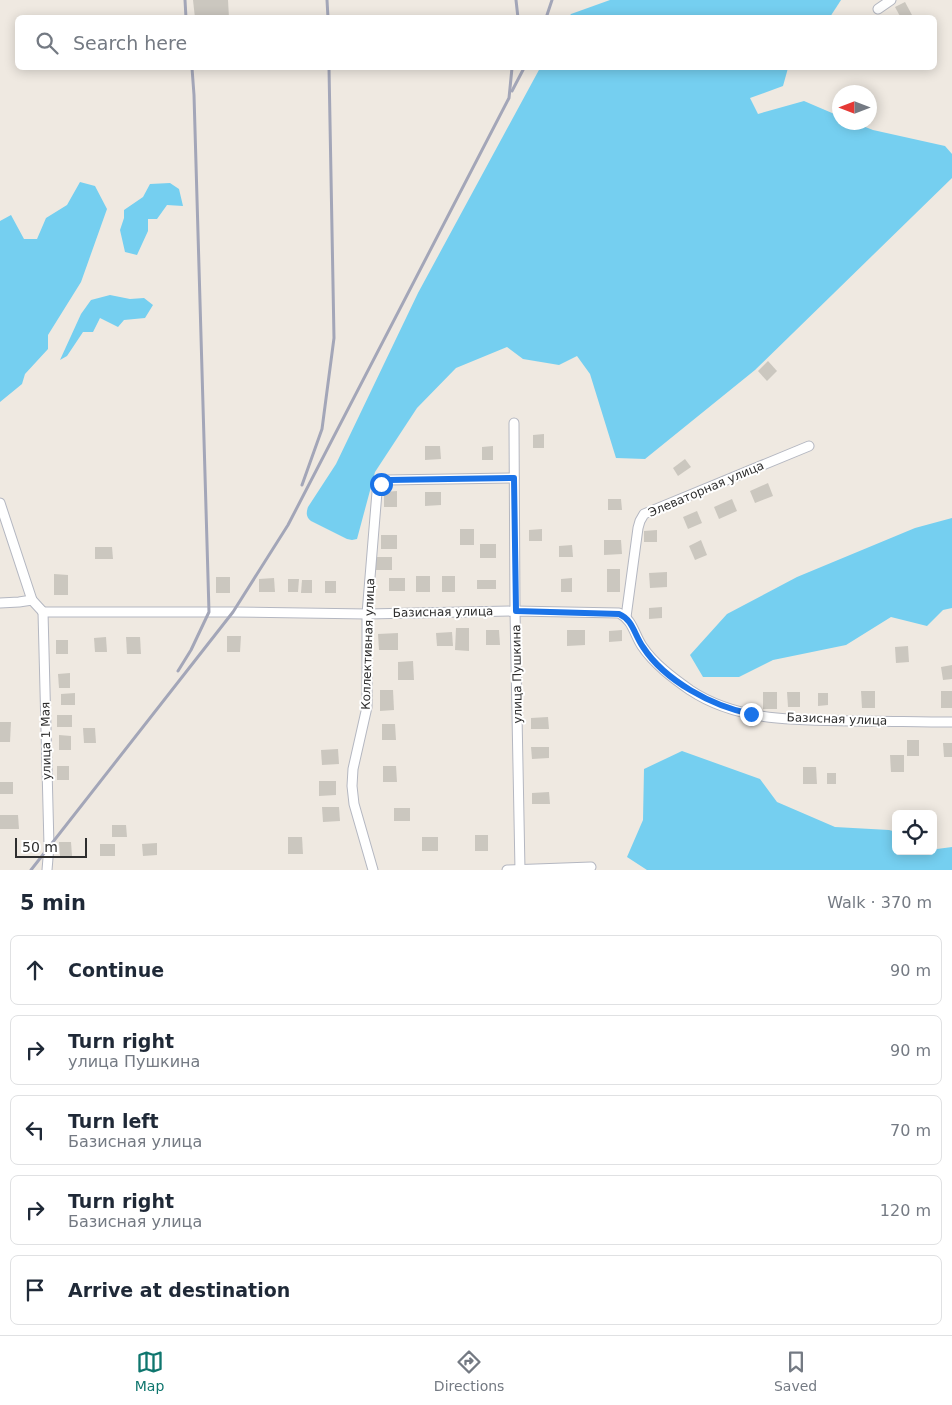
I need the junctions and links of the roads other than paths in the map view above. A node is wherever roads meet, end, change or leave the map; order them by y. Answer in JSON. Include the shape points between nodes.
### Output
{"nodes":[{"id":1,"x":892,"y":0,"type":"edge"},
{"id":2,"x":878,"y":9,"type":"dead end"},
{"id":3,"x":514,"y":422,"type":"dead end"},
{"id":4,"x":809,"y":446,"type":"dead end"},
{"id":5,"x":514,"y":478,"type":"junction"},
{"id":6,"x":0,"y":503,"type":"edge"},
{"id":7,"x":32,"y":600,"type":"junction"},
{"id":8,"x":0,"y":603,"type":"edge"},
{"id":9,"x":516,"y":611,"type":"junction"},
{"id":10,"x":43,"y":612,"type":"junction"},
{"id":11,"x":367,"y":614,"type":"junction"},
{"id":12,"x":626,"y":617,"type":"junction"},
{"id":13,"x":952,"y":722,"type":"edge"},
{"id":14,"x":591,"y":867,"type":"dead end"},
{"id":15,"x":47,"y":870,"type":"edge"},
{"id":16,"x":373,"y":870,"type":"edge"},
{"id":17,"x":507,"y":870,"type":"edge"},
{"id":18,"x":520,"y":870,"type":"edge"}],
"edges":[{"from":1,"to":2,"type":"street"},
{"from":3,"to":5,"type":"street","name":"улица Пушкина"},
{"from":4,"to":12,"type":"street","name":"Элеваторная улица","via":[[644,514],[638,528]]},
{"from":5,"to":9,"type":"street","name":"улица Пушкина"},
{"from":5,"to":11,"type":"street","name":"Коллективная улица","via":[[388,480],[381,484],[377,492]]},
{"from":6,"to":7,"type":"street"},
{"from":7,"to":8,"type":"street"},
{"from":7,"to":10,"type":"street"},
{"from":9,"to":11,"type":"street","name":"Базисная улица"},
{"from":9,"to":12,"type":"street","name":"Базисная улица","via":[[603,612]]},
{"from":9,"to":18,"type":"street","name":"улица Пушкина"},
{"from":10,"to":11,"type":"street","name":"Базисная улица"},
{"from":10,"to":15,"type":"street","name":"улица 1 Мая"},
{"from":11,"to":16,"type":"street","name":"Коллективная улица","via":[[367,707],[352,786]]},
{"from":12,"to":13,"type":"street","name":"Базисная улица","via":[[653,660],[691,690],[732,710],[802,720]]},
{"from":14,"to":18,"type":"street"},
{"from":17,"to":18,"type":"street"}]}
